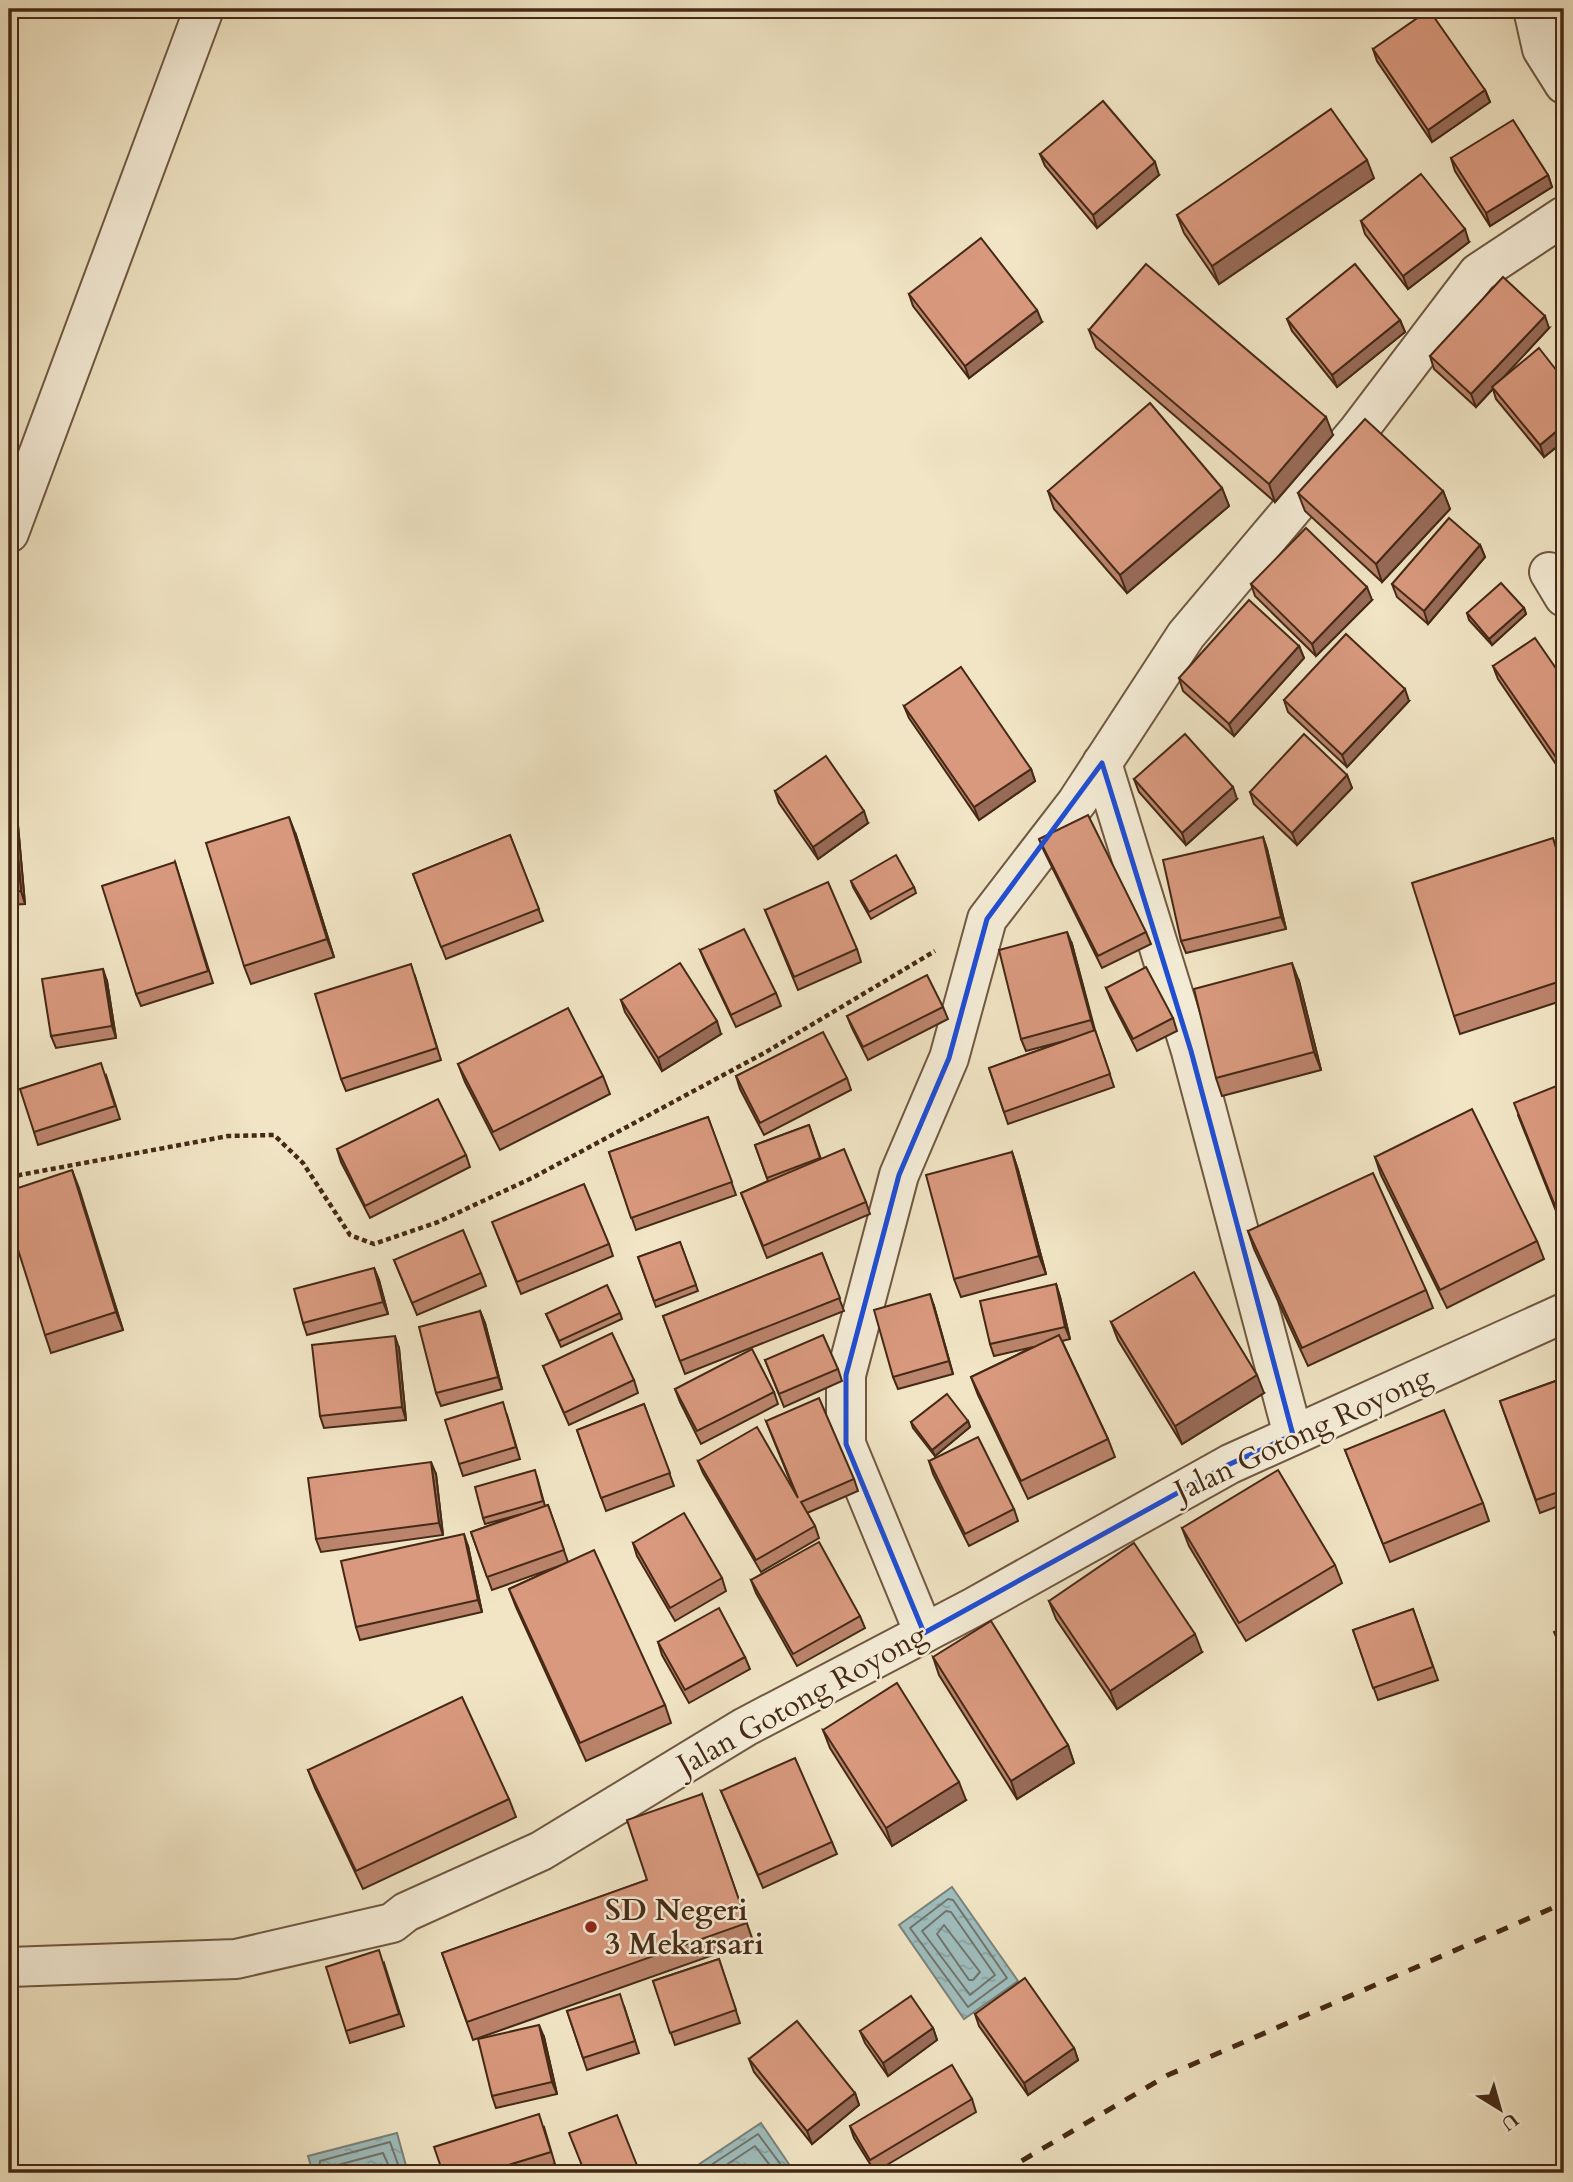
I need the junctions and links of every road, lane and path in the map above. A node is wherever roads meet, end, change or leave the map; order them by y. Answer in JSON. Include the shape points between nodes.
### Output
{"nodes":[{"id":1,"x":204,"y":9,"type":"edge"},
{"id":2,"x":1533,"y":9,"type":"edge"},
{"id":3,"x":1564,"y":84,"type":"edge"},
{"id":4,"x":1564,"y":216,"type":"edge"},
{"id":5,"x":9,"y":533,"type":"edge"},
{"id":6,"x":1102,"y":763,"type":"junction"},
{"id":7,"x":987,"y":919,"type":"junction"},
{"id":8,"x":9,"y":1177,"type":"edge"},
{"id":9,"x":1564,"y":1313,"type":"edge"},
{"id":10,"x":1293,"y":1435,"type":"junction"},
{"id":11,"x":924,"y":1633,"type":"junction"},
{"id":12,"x":9,"y":1967,"type":"edge"}],
"edges":[{"from":1,"to":5,"type":"street"},
{"from":2,"to":3,"type":"street","via":[[1542,49]]},
{"from":4,"to":6,"type":"street","via":[[1478,273],[1359,431],[1186,635]]},
{"from":6,"to":7,"type":"street"},
{"from":6,"to":10,"type":"street","via":[[1191,1051]]},
{"from":7,"to":8,"type":"path","via":[[766,1052],[533,1178],[438,1222],[374,1244],[349,1235],[303,1163],[274,1135],[228,1136]]},
{"from":7,"to":11,"type":"street","via":[[949,1058],[899,1175],[846,1375],[846,1444]]},
{"from":9,"to":10,"type":"street","name":"Jalan Gotong Royong"},
{"from":10,"to":11,"type":"street","name":"Jalan Gotong Royong","via":[[1230,1464]]},
{"from":11,"to":12,"type":"street","name":"Jalan Gotong Royong","via":[[745,1727],[541,1851],[392,1923],[236,1959]]}]}
